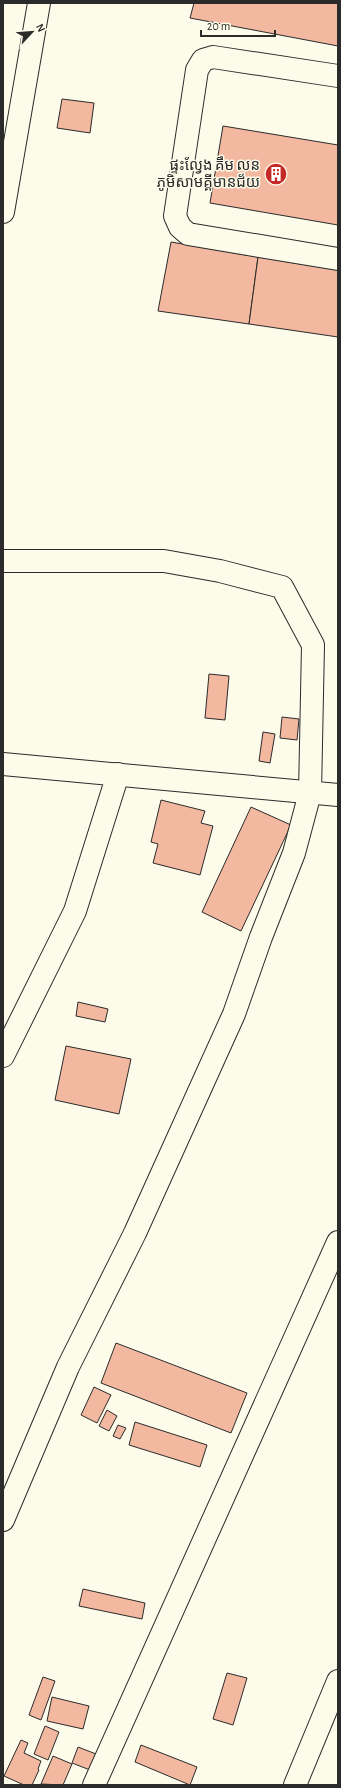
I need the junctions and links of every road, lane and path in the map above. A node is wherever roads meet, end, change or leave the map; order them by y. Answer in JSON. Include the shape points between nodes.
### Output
{"nodes":[{"id":1,"x":38,"y":3,"type":"edge"},
{"id":2,"x":338,"y":76,"type":"edge"},
{"id":3,"x":3,"y":212,"type":"edge"},
{"id":4,"x":338,"y":259,"type":"edge"},
{"id":5,"x":3,"y":561,"type":"edge"},
{"id":6,"x":3,"y":764,"type":"edge"},
{"id":7,"x":118,"y":774,"type":"junction"},
{"id":8,"x":310,"y":793,"type":"junction"},
{"id":9,"x":338,"y":795,"type":"edge"},
{"id":10,"x":3,"y":1056,"type":"edge"},
{"id":11,"x":338,"y":1242,"type":"edge"},
{"id":12,"x":3,"y":1520,"type":"edge"},
{"id":13,"x":338,"y":1681,"type":"edge"},
{"id":14,"x":94,"y":1785,"type":"edge"},
{"id":15,"x":295,"y":1785,"type":"edge"}],
"edges":[{"from":1,"to":3,"type":"street"},
{"from":2,"to":4,"type":"street","via":[[213,57],[203,60],[197,70],[174,216],[180,227],[188,234]]},
{"from":5,"to":8,"type":"street","via":[[164,561],[220,571],[282,587],[313,645]]},
{"from":6,"to":7,"type":"street"},
{"from":7,"to":8,"type":"street"},
{"from":7,"to":10,"type":"street","via":[[75,911]]},
{"from":8,"to":9,"type":"street"},
{"from":8,"to":12,"type":"street","via":[[294,853],[234,1014],[135,1233],[68,1367]]},
{"from":11,"to":14,"type":"street"},
{"from":13,"to":15,"type":"street"}]}
